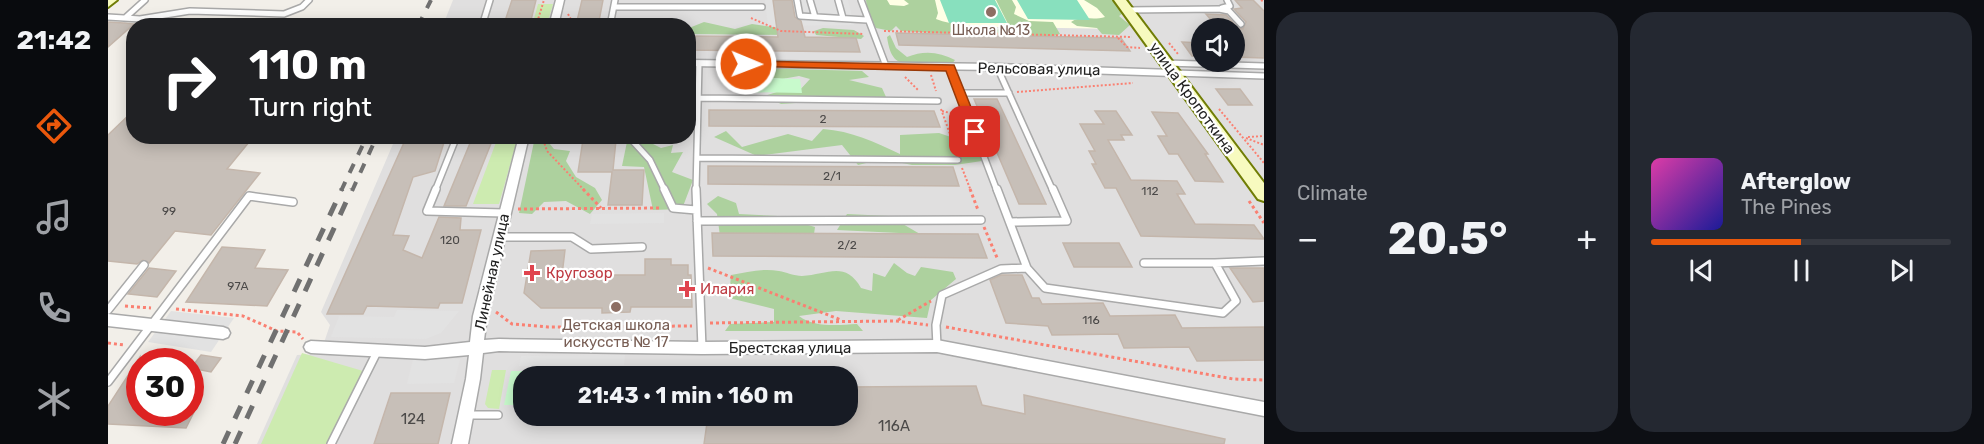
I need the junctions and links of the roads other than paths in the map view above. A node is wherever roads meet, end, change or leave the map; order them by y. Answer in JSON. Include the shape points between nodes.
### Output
{"nodes":[{"id":1,"x":145,"y":0,"type":"edge"},
{"id":2,"x":309,"y":0,"type":"edge"},
{"id":3,"x":490,"y":0,"type":"edge"},
{"id":4,"x":560,"y":0,"type":"edge"},
{"id":5,"x":615,"y":0,"type":"edge"},
{"id":6,"x":797,"y":0,"type":"edge"},
{"id":7,"x":810,"y":0,"type":"edge"},
{"id":8,"x":838,"y":0,"type":"edge"},
{"id":9,"x":861,"y":0,"type":"edge"},
{"id":10,"x":1227,"y":0,"type":"edge"},
{"id":11,"x":1124,"y":5,"type":"edge"},
{"id":12,"x":614,"y":7,"type":"junction"},
{"id":13,"x":762,"y":7,"type":"dead end"},
{"id":14,"x":1219,"y":9,"type":"junction"},
{"id":15,"x":108,"y":16,"type":"edge"},
{"id":16,"x":814,"y":17,"type":"junction"},
{"id":17,"x":125,"y":18,"type":"joint"},
{"id":18,"x":146,"y":18,"type":"edge"},
{"id":19,"x":484,"y":18,"type":"edge"},
{"id":20,"x":555,"y":18,"type":"edge"},
{"id":21,"x":612,"y":18,"type":"edge"},
{"id":22,"x":843,"y":18,"type":"junction"},
{"id":23,"x":1235,"y":18,"type":"edge"},
{"id":24,"x":867,"y":20,"type":"junction"},
{"id":25,"x":696,"y":63,"type":"edge"},
{"id":26,"x":1261,"y":65,"type":"edge"},
{"id":27,"x":886,"y":66,"type":"junction"},
{"id":28,"x":950,"y":67,"type":"junction"},
{"id":29,"x":997,"y":67,"type":"junction"},
{"id":30,"x":1169,"y":68,"type":"junction"},
{"id":31,"x":1264,"y":74,"type":"edge"},
{"id":32,"x":696,"y":80,"type":"edge"},
{"id":33,"x":960,"y":93,"type":"junction"},
{"id":34,"x":1009,"y":93,"type":"junction"},
{"id":35,"x":698,"y":98,"type":"junction"},
{"id":36,"x":938,"y":101,"type":"dead end"},
{"id":37,"x":454,"y":144,"type":"edge"},
{"id":38,"x":523,"y":144,"type":"edge"},
{"id":39,"x":635,"y":144,"type":"edge"},
{"id":40,"x":698,"y":158,"type":"junction"},
{"id":41,"x":958,"y":160,"type":"dead end"},
{"id":42,"x":1264,"y":195,"type":"edge"},
{"id":43,"x":293,"y":202,"type":"dead end"},
{"id":44,"x":696,"y":210,"type":"junction"},
{"id":45,"x":510,"y":211,"type":"junction"},
{"id":46,"x":981,"y":220,"type":"dead end"},
{"id":47,"x":697,"y":221,"type":"junction"},
{"id":48,"x":1011,"y":222,"type":"junction"},
{"id":49,"x":504,"y":236,"type":"junction"},
{"id":50,"x":642,"y":248,"type":"dead end"},
{"id":51,"x":1264,"y":261,"type":"edge"},
{"id":52,"x":1144,"y":263,"type":"dead end"},
{"id":53,"x":1215,"y":263,"type":"junction"},
{"id":54,"x":144,"y":265,"type":"dead end"},
{"id":55,"x":1027,"y":268,"type":"junction"},
{"id":56,"x":110,"y":307,"type":"edge"},
{"id":57,"x":108,"y":320,"type":"edge"},
{"id":58,"x":150,"y":324,"type":"junction"},
{"id":59,"x":223,"y":333,"type":"dead end"},
{"id":60,"x":477,"y":346,"type":"junction"},
{"id":61,"x":938,"y":346,"type":"junction"},
{"id":62,"x":311,"y":347,"type":"road end"},
{"id":63,"x":702,"y":348,"type":"junction"},
{"id":64,"x":377,"y":352,"type":"junction"},
{"id":65,"x":108,"y":382,"type":"edge"},
{"id":66,"x":1264,"y":409,"type":"edge"},
{"id":67,"x":466,"y":415,"type":"junction"},
{"id":68,"x":498,"y":415,"type":"dead end"},
{"id":69,"x":331,"y":444,"type":"edge"},
{"id":70,"x":460,"y":444,"type":"edge"}],
"edges":[{"from":1,"to":17,"type":"lane"},
{"from":2,"to":18,"type":"lane","via":[[284,14],[190,11]]},
{"from":3,"to":19,"type":"lane"},
{"from":4,"to":20,"type":"street"},
{"from":5,"to":12,"type":"lane"},
{"from":6,"to":16,"type":"lane","via":[[800,16]]},
{"from":7,"to":16,"type":"lane"},
{"from":8,"to":22,"type":"lane"},
{"from":9,"to":24,"type":"lane"},
{"from":10,"to":14,"type":"lane","via":[[1230,6]]},
{"from":11,"to":14,"type":"lane"},
{"from":11,"to":30,"type":"main road","name":"улица Кропоткина"},
{"from":12,"to":13,"type":"lane"},
{"from":12,"to":21,"type":"lane"},
{"from":14,"to":23,"type":"lane"},
{"from":15,"to":17,"type":"lane"},
{"from":16,"to":22,"type":"lane"},
{"from":22,"to":24,"type":"lane"},
{"from":24,"to":27,"type":"lane"},
{"from":25,"to":27,"type":"street","name":"Рельсовая улица"},
{"from":26,"to":30,"type":"lane"},
{"from":26,"to":31,"type":"lane"},
{"from":27,"to":28,"type":"street","name":"Рельсовая улица"},
{"from":28,"to":29,"type":"street","name":"Рельсовая улица"},
{"from":28,"to":33,"type":"lane"},
{"from":29,"to":30,"type":"street","name":"Рельсовая улица"},
{"from":29,"to":34,"type":"lane"},
{"from":30,"to":31,"type":"lane","via":[[1194,76]]},
{"from":30,"to":42,"type":"main road","name":"улица Кропоткина"},
{"from":32,"to":35,"type":"lane"},
{"from":33,"to":34,"type":"lane"},
{"from":33,"to":48,"type":"lane"},
{"from":34,"to":48,"type":"lane","via":[[1067,221]]},
{"from":35,"to":36,"type":"lane"},
{"from":35,"to":40,"type":"lane"},
{"from":37,"to":45,"type":"lane","via":[[427,211]]},
{"from":38,"to":45,"type":"street","name":"Линейная улица"},
{"from":39,"to":44,"type":"lane","via":[[650,160],[673,208]]},
{"from":40,"to":41,"type":"lane"},
{"from":40,"to":44,"type":"lane"},
{"from":43,"to":58,"type":"lane","via":[[249,196]]},
{"from":44,"to":47,"type":"lane"},
{"from":45,"to":49,"type":"street","name":"Линейная улица"},
{"from":46,"to":47,"type":"lane"},
{"from":47,"to":63,"type":"lane"},
{"from":48,"to":55,"type":"lane"},
{"from":49,"to":50,"type":"lane","via":[[572,237],[591,249]]},
{"from":49,"to":60,"type":"street","name":"Линейная улица","via":[[480,316]]},
{"from":51,"to":53,"type":"lane"},
{"from":52,"to":53,"type":"lane"},
{"from":53,"to":55,"type":"lane","via":[[1236,301],[1223,313],[1045,288]]},
{"from":54,"to":56,"type":"lane"},
{"from":55,"to":61,"type":"lane","via":[[1001,269],[942,295],[936,325]]},
{"from":57,"to":58,"type":"street"},
{"from":58,"to":59,"type":"street"},
{"from":58,"to":65,"type":"lane"},
{"from":60,"to":63,"type":"street","name":"Брестская улица"},
{"from":60,"to":64,"type":"street","name":"Брестская улица","via":[[425,353]]},
{"from":60,"to":67,"type":"street","name":"Линейная улица"},
{"from":61,"to":63,"type":"street","name":"Брестская улица"},
{"from":61,"to":66,"type":"street","name":"Брестская улица"},
{"from":62,"to":64,"type":"street","name":"Брестская улица"},
{"from":64,"to":69,"type":"lane"},
{"from":67,"to":68,"type":"lane"},
{"from":67,"to":70,"type":"street","name":"Линейная улица"}]}
